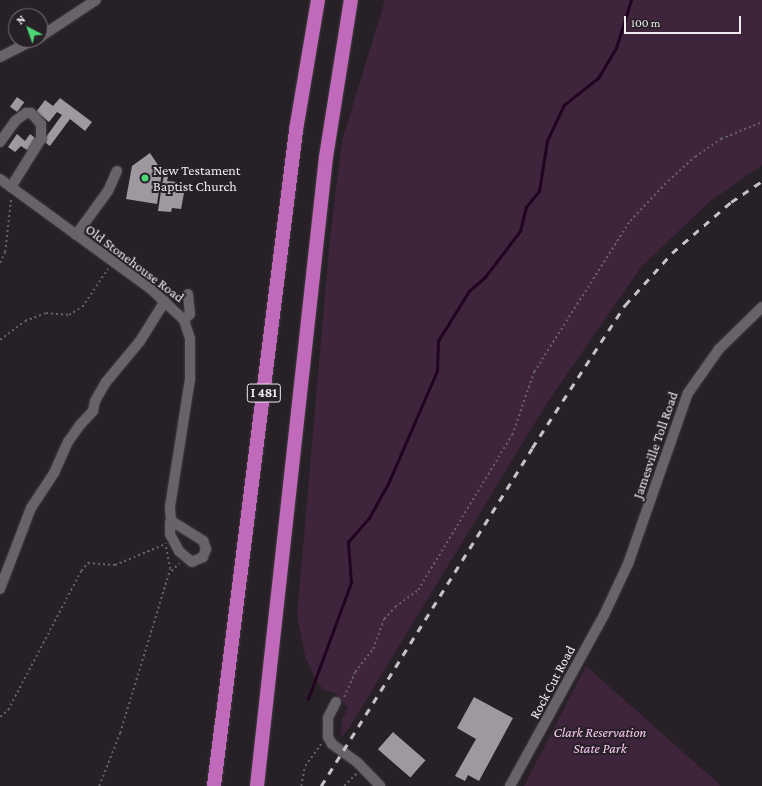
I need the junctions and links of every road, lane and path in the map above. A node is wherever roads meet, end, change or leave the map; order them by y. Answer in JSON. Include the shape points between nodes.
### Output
{"nodes":[{"id":1,"x":96,"y":0,"type":"edge"},
{"id":2,"x":318,"y":0,"type":"edge"},
{"id":3,"x":350,"y":0,"type":"edge"},
{"id":4,"x":48,"y":32,"type":"edge"},
{"id":5,"x":18,"y":48,"type":"edge"},
{"id":6,"x":0,"y":57,"type":"edge"},
{"id":7,"x":762,"y":122,"type":"edge"},
{"id":8,"x":0,"y":142,"type":"edge"},
{"id":9,"x":117,"y":171,"type":"dead end"},
{"id":10,"x":0,"y":179,"type":"edge"},
{"id":11,"x":13,"y":189,"type":"junction"},
{"id":12,"x":76,"y":235,"type":"junction"},
{"id":13,"x":112,"y":262,"type":"junction"},
{"id":14,"x":0,"y":263,"type":"edge"},
{"id":15,"x":188,"y":294,"type":"dead end"},
{"id":16,"x":165,"y":301,"type":"junction"},
{"id":17,"x":762,"y":307,"type":"edge"},
{"id":18,"x":184,"y":320,"type":"junction"},
{"id":19,"x":0,"y":340,"type":"edge"},
{"id":20,"x":171,"y":521,"type":"junction"},
{"id":21,"x":167,"y":541,"type":"junction"},
{"id":22,"x":186,"y":558,"type":"junction"},
{"id":23,"x":168,"y":575,"type":"junction"},
{"id":24,"x":0,"y":589,"type":"edge"},
{"id":25,"x":616,"y":589,"type":"joint"},
{"id":26,"x":336,"y":702,"type":"joint"},
{"id":27,"x":0,"y":717,"type":"edge"},
{"id":28,"x":326,"y":730,"type":"junction"},
{"id":29,"x":363,"y":768,"type":"junction"},
{"id":30,"x":99,"y":786,"type":"edge"},
{"id":31,"x":214,"y":786,"type":"edge"},
{"id":32,"x":257,"y":786,"type":"edge"},
{"id":33,"x":301,"y":786,"type":"edge"},
{"id":34,"x":344,"y":786,"type":"edge"},
{"id":35,"x":380,"y":786,"type":"edge"},
{"id":36,"x":510,"y":786,"type":"edge"}],
"edges":[{"from":1,"to":4,"type":"street"},
{"from":2,"to":31,"type":"highway","number":"I 481","via":[[296,130]]},
{"from":3,"to":32,"type":"highway","number":"I 481","via":[[326,157]]},
{"from":5,"to":6,"type":"street"},
{"from":7,"to":26,"type":"path","via":[[721,139],[695,157],[630,221],[534,372],[512,435],[418,590],[384,619],[373,649],[355,672],[346,696]]},
{"from":8,"to":11,"type":"street","via":[[15,121],[26,113],[31,113],[42,124],[41,139]]},
{"from":9,"to":12,"type":"street","via":[[108,191]]},
{"from":10,"to":11,"type":"street","name":"Old Stonehouse Road"},
{"from":11,"to":12,"type":"street","name":"Old Stonehouse Road"},
{"from":11,"to":14,"type":"path","via":[[6,252]]},
{"from":12,"to":13,"type":"street","name":"Old Stonehouse Road"},
{"from":13,"to":16,"type":"street","name":"Old Stonehouse Road"},
{"from":13,"to":19,"type":"path","via":[[82,308],[69,315],[46,313],[25,321]]},
{"from":15,"to":18,"type":"street","via":[[190,314]]},
{"from":16,"to":18,"type":"street","name":"Old Stonehouse Road"},
{"from":16,"to":24,"type":"street","via":[[140,341],[106,382],[95,401],[93,411],[68,442],[54,473],[31,508]]},
{"from":17,"to":25,"type":"street","name":"Jamesville Toll Road","via":[[719,349],[688,393],[628,564]]},
{"from":18,"to":20,"type":"street","name":"Old Stonehouse Road","via":[[190,339],[190,378],[170,507]]},
{"from":20,"to":21,"type":"street","name":"Old Stonehouse Road"},
{"from":20,"to":22,"type":"street","via":[[202,541],[206,549],[197,561]]},
{"from":21,"to":22,"type":"street"},
{"from":21,"to":23,"type":"path","via":[[170,559]]},
{"from":21,"to":27,"type":"path","via":[[115,564],[88,563],[81,571],[8,710]]},
{"from":22,"to":23,"type":"path"},
{"from":23,"to":30,"type":"path","via":[[120,733]]},
{"from":25,"to":36,"type":"street","name":"Rock Cut Road"},
{"from":26,"to":28,"type":"street","via":[[328,718]]},
{"from":28,"to":29,"type":"street","via":[[332,744]]},
{"from":28,"to":33,"type":"path","via":[[319,748],[305,766]]},
{"from":29,"to":34,"type":"path","via":[[348,779]]},
{"from":29,"to":35,"type":"street"}]}
